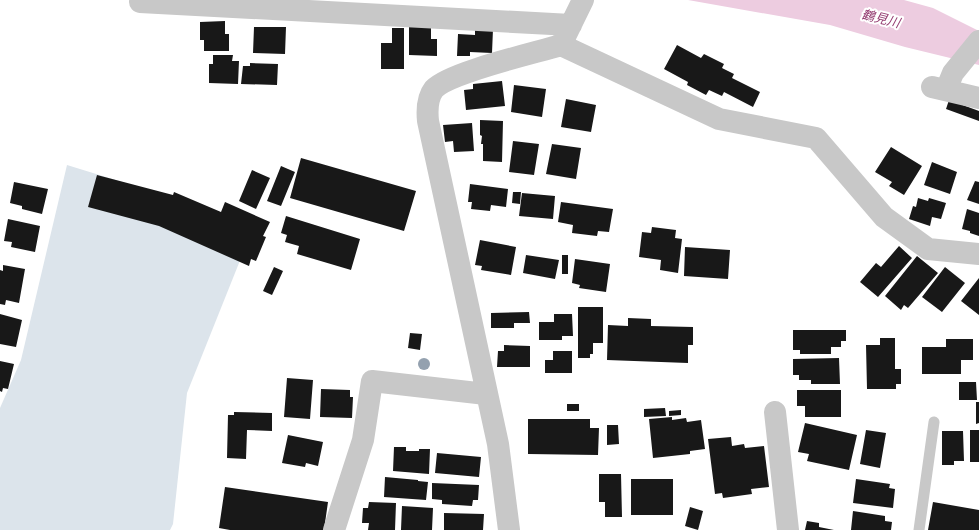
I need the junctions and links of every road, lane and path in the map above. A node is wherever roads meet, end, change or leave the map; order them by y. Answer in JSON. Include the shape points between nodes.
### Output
{"nodes":[{"id":1,"x":140,"y":2,"type":"dead end"},
{"id":2,"x":576,"y":13,"type":"edge"},
{"id":3,"x":979,"y":41,"type":"edge"},
{"id":4,"x":561,"y":45,"type":"junction"},
{"id":5,"x":979,"y":98,"type":"edge"},
{"id":6,"x":979,"y":254,"type":"edge"},
{"id":7,"x":486,"y":394,"type":"junction"},
{"id":8,"x":775,"y":412,"type":"dead end"},
{"id":9,"x":934,"y":422,"type":"dead end"},
{"id":10,"x":334,"y":530,"type":"edge"},
{"id":11,"x":509,"y":530,"type":"edge"},
{"id":12,"x":788,"y":530,"type":"edge"},
{"id":13,"x":919,"y":530,"type":"edge"}],
"edges":[{"from":1,"to":2,"type":"street"},
{"from":2,"to":4,"type":"street"},
{"from":3,"to":5,"type":"street","via":[[942,86]]},
{"from":4,"to":6,"type":"street","via":[[719,119],[816,138],[884,217],[928,249]]},
{"from":4,"to":7,"type":"street","via":[[457,75],[434,89],[429,98],[428,122]]},
{"from":7,"to":10,"type":"street","via":[[372,381],[363,440]]},
{"from":7,"to":11,"type":"street","via":[[498,444]]},
{"from":8,"to":12,"type":"street"},
{"from":9,"to":13,"type":"lane"}]}
